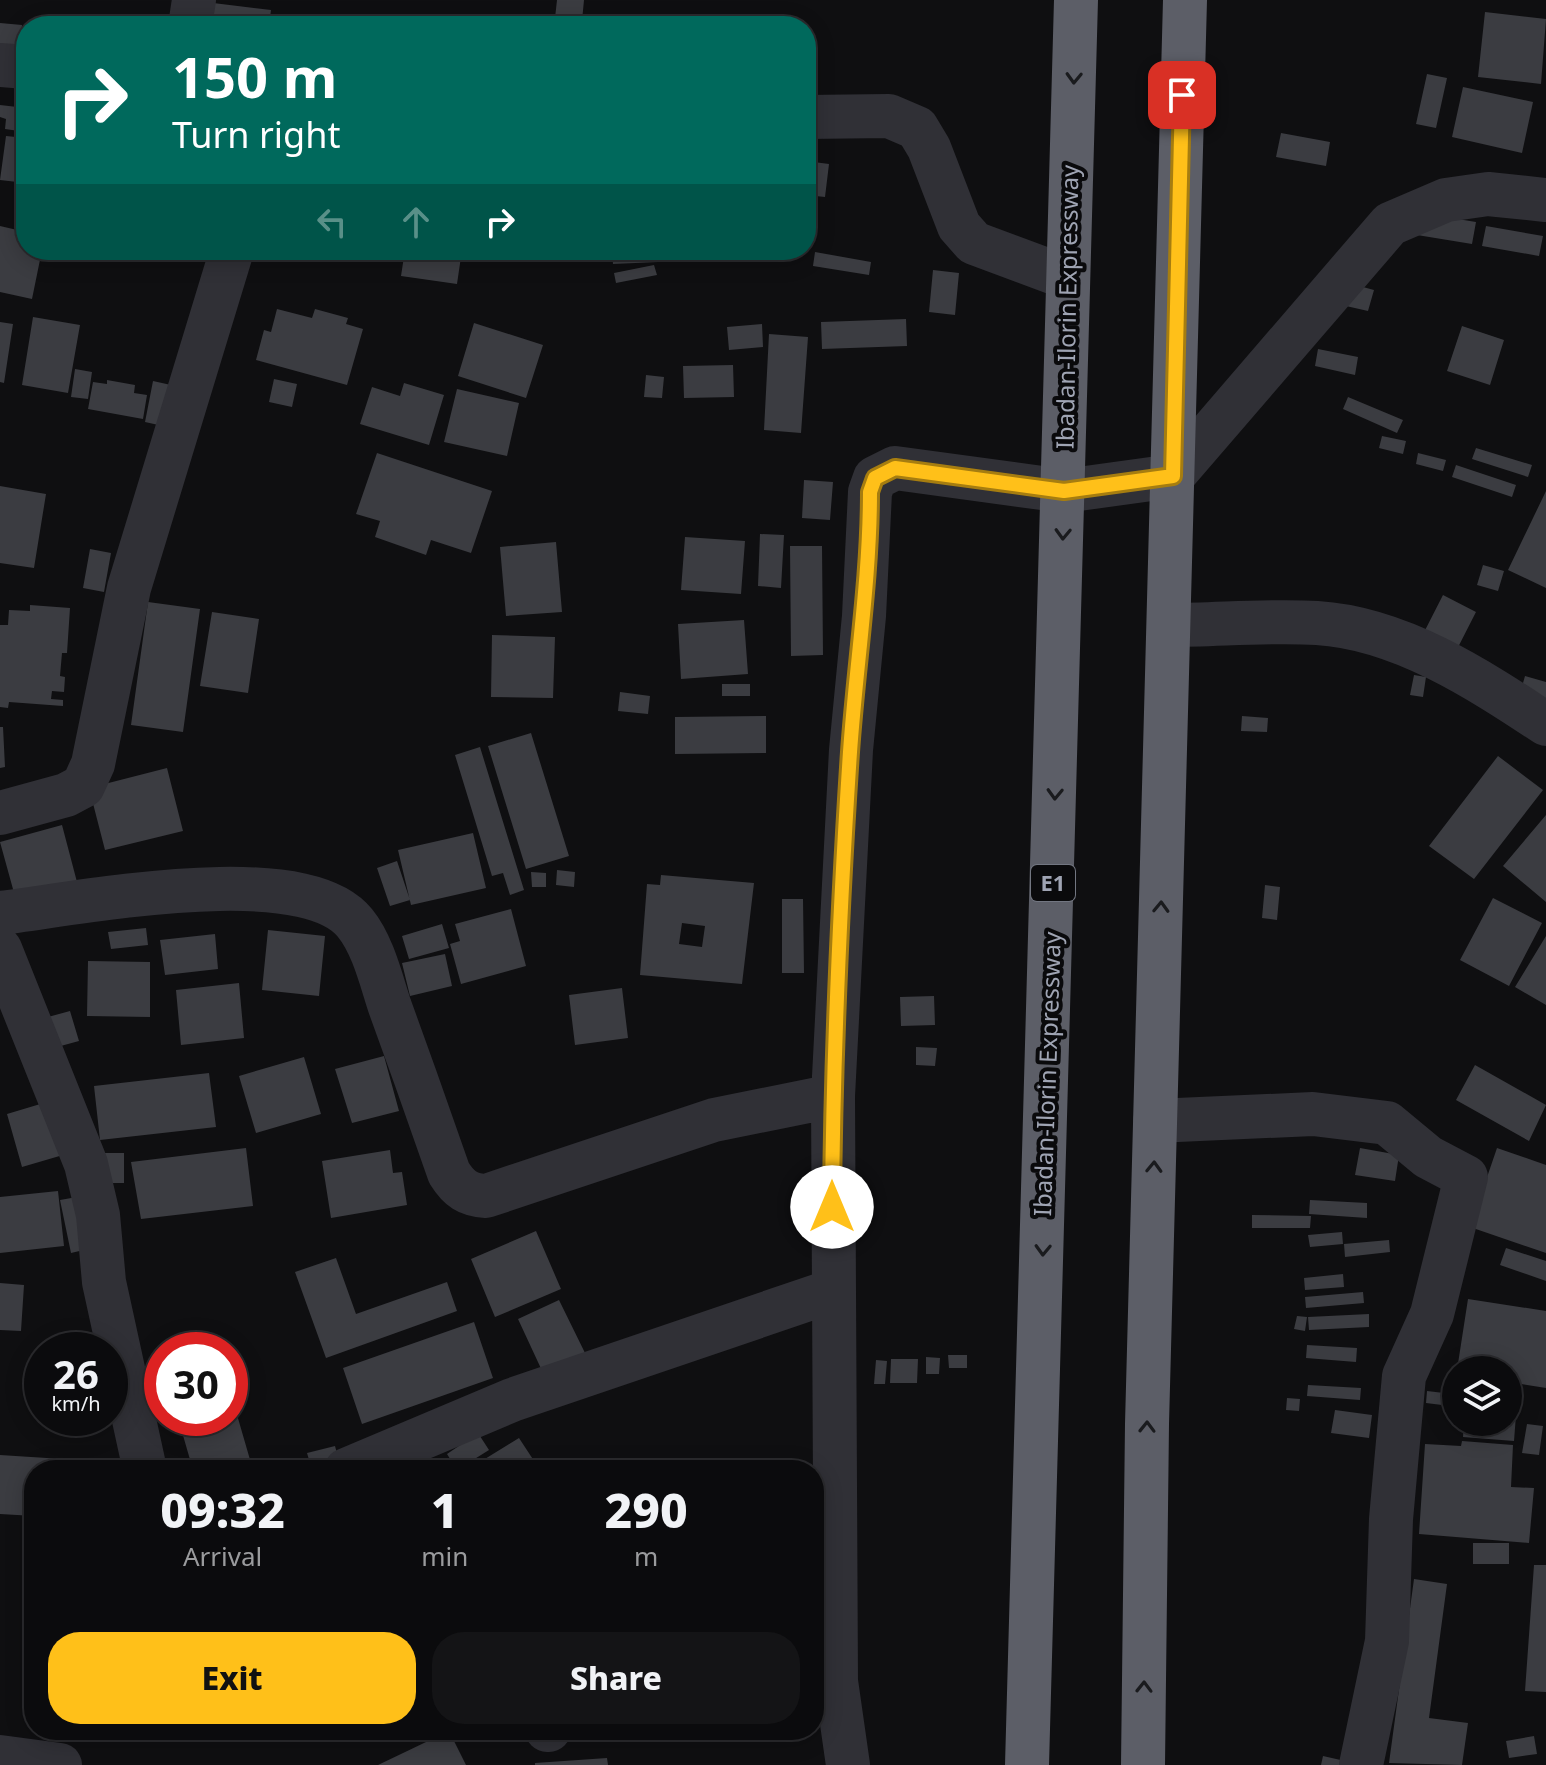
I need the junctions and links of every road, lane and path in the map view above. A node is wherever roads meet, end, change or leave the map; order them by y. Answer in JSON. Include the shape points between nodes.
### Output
{"nodes":[{"id":1,"x":1076,"y":0,"type":"edge"},
{"id":2,"x":1185,"y":0,"type":"edge"},
{"id":3,"x":816,"y":117,"type":"edge"},
{"id":4,"x":1546,"y":200,"type":"edge"},
{"id":5,"x":229,"y":260,"type":"edge"},
{"id":6,"x":1068,"y":278,"type":"junction"},
{"id":7,"x":1173,"y":476,"type":"junction"},
{"id":8,"x":1064,"y":491,"type":"junction"},
{"id":9,"x":1169,"y":625,"type":"junction"},
{"id":10,"x":1546,"y":724,"type":"edge"},
{"id":11,"x":0,"y":813,"type":"edge"},
{"id":12,"x":0,"y":913,"type":"edge"},
{"id":13,"x":6,"y":964,"type":"edge"},
{"id":14,"x":0,"y":1026,"type":"edge"},
{"id":15,"x":833,"y":1096,"type":"junction"},
{"id":16,"x":1155,"y":1121,"type":"junction"},
{"id":17,"x":832,"y":1291,"type":"junction"},
{"id":18,"x":143,"y":1460,"type":"edge"},
{"id":19,"x":370,"y":1460,"type":"edge"},
{"id":20,"x":826,"y":1695,"type":"edge"},
{"id":21,"x":0,"y":1757,"type":"edge"},
{"id":22,"x":60,"y":1765,"type":"edge"},
{"id":23,"x":848,"y":1765,"type":"edge"},
{"id":24,"x":1027,"y":1765,"type":"edge"},
{"id":25,"x":1143,"y":1765,"type":"edge"},
{"id":26,"x":1361,"y":1765,"type":"edge"}],
"edges":[{"from":1,"to":6,"type":"highway","name":"Ibadan-Ilorin Expressway","number":"E1","one_way":true},
{"from":2,"to":7,"type":"highway"},
{"from":3,"to":6,"type":"street","via":[[889,116],[917,128],[959,226],[974,243]]},
{"from":4,"to":7,"type":"street","via":[[1488,194],[1446,200],[1390,224]]},
{"from":5,"to":11,"type":"street","via":[[129,588],[93,764],[83,786],[66,795]]},
{"from":6,"to":8,"type":"highway","name":"Ibadan-Ilorin Expressway","number":"E1"},
{"from":7,"to":8,"type":"street"},
{"from":7,"to":9,"type":"highway"},
{"from":8,"to":15,"type":"street","via":[[895,468],[875,478],[851,750]]},
{"from":8,"to":24,"type":"highway","name":"Ibadan-Ilorin Expressway","number":"E1","one_way":true},
{"from":9,"to":10,"type":"street","via":[[1318,623],[1363,630],[1396,640]]},
{"from":16,"to":9,"type":"highway","one_way":true},
{"from":12,"to":15,"type":"street","via":[[222,886],[309,897],[344,912],[357,925],[376,966],[449,1173],[462,1190],[475,1195],[486,1196],[714,1120]]},
{"from":13,"to":14,"type":"street"},
{"from":13,"to":18,"type":"street","via":[[86,1164],[98,1215],[104,1282]]},
{"from":15,"to":17,"type":"street"},
{"from":25,"to":16,"type":"highway","one_way":true},
{"from":16,"to":26,"type":"street","via":[[1313,1114],[1387,1123],[1428,1157],[1466,1177],[1432,1314],[1404,1376],[1387,1641]]},
{"from":17,"to":19,"type":"street","via":[[512,1400]]},
{"from":17,"to":20,"type":"street"},
{"from":20,"to":23,"type":"street"},
{"from":21,"to":22,"type":"street"}]}
